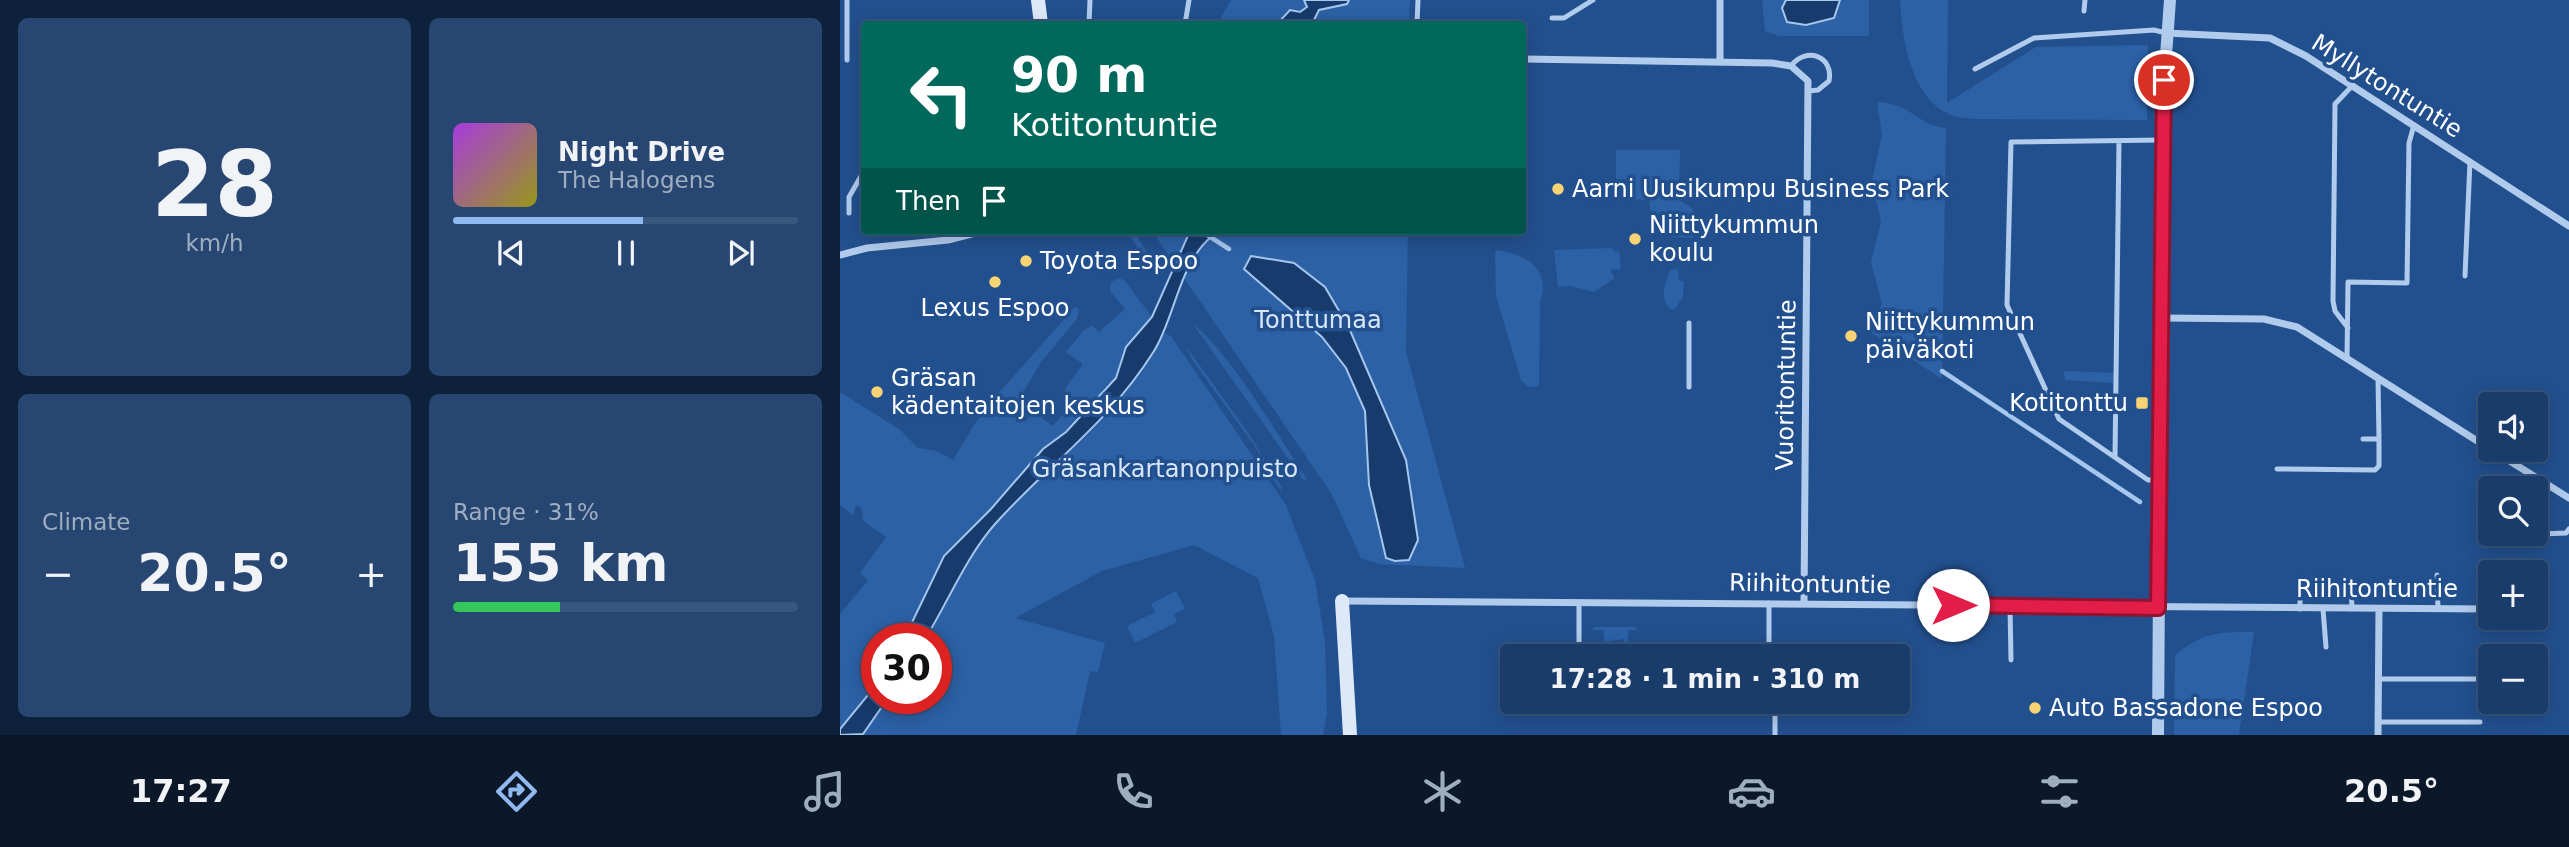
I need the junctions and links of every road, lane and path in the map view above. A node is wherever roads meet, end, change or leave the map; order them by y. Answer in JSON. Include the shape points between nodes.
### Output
{"nodes":[{"id":1,"x":847,"y":0,"type":"edge"},
{"id":2,"x":1038,"y":0,"type":"edge"},
{"id":3,"x":1090,"y":0,"type":"edge"},
{"id":4,"x":1189,"y":0,"type":"edge"},
{"id":5,"x":1418,"y":0,"type":"edge"},
{"id":6,"x":1593,"y":0,"type":"edge"},
{"id":7,"x":1720,"y":0,"type":"edge"},
{"id":8,"x":2085,"y":0,"type":"edge"},
{"id":9,"x":2170,"y":0,"type":"edge"},
{"id":10,"x":2084,"y":11,"type":"dead end"},
{"id":11,"x":1552,"y":18,"type":"dead end"},
{"id":12,"x":1041,"y":21,"type":"edge"},
{"id":13,"x":1090,"y":21,"type":"edge"},
{"id":14,"x":1186,"y":21,"type":"edge"},
{"id":15,"x":1417,"y":21,"type":"edge"},
{"id":16,"x":2166,"y":33,"type":"junction"},
{"id":17,"x":1526,"y":59,"type":"edge"},
{"id":18,"x":847,"y":60,"type":"dead end"},
{"id":19,"x":1720,"y":62,"type":"junction"},
{"id":20,"x":1791,"y":66,"type":"junction"},
{"id":21,"x":1975,"y":69,"type":"dead end"},
{"id":22,"x":2353,"y":85,"type":"junction"},
{"id":23,"x":1809,"y":91,"type":"junction"},
{"id":24,"x":2414,"y":125,"type":"junction"},
{"id":25,"x":2162,"y":140,"type":"junction"},
{"id":26,"x":2119,"y":141,"type":"junction"},
{"id":27,"x":2470,"y":161,"type":"junction"},
{"id":28,"x":861,"y":176,"type":"edge"},
{"id":29,"x":849,"y":213,"type":"dead end"},
{"id":30,"x":2569,"y":226,"type":"edge"},
{"id":31,"x":967,"y":235,"type":"edge"},
{"id":32,"x":840,"y":255,"type":"edge"},
{"id":33,"x":2465,"y":276,"type":"dead end"},
{"id":34,"x":2162,"y":318,"type":"junction"},
{"id":35,"x":1689,"y":323,"type":"dead end"},
{"id":36,"x":2348,"y":328,"type":"junction"},
{"id":37,"x":2347,"y":359,"type":"junction"},
{"id":38,"x":2378,"y":379,"type":"junction"},
{"id":39,"x":1689,"y":387,"type":"dead end"},
{"id":40,"x":2362,"y":439,"type":"dead end"},
{"id":41,"x":2379,"y":439,"type":"junction"},
{"id":42,"x":2478,"y":441,"type":"edge"},
{"id":43,"x":2115,"y":457,"type":"junction"},
{"id":44,"x":2512,"y":462,"type":"edge"},
{"id":45,"x":2277,"y":469,"type":"dead end"},
{"id":46,"x":2159,"y":480,"type":"junction"},
{"id":47,"x":2569,"y":498,"type":"edge"},
{"id":48,"x":2569,"y":529,"type":"edge"},
{"id":49,"x":2548,"y":534,"type":"edge"},
{"id":50,"x":2437,"y":575,"type":"dead end"},
{"id":51,"x":2300,"y":579,"type":"dead end"},
{"id":52,"x":2351,"y":579,"type":"dead end"},
{"id":53,"x":1342,"y":601,"type":"joint"},
{"id":54,"x":1578,"y":602,"type":"junction"},
{"id":55,"x":1769,"y":603,"type":"junction"},
{"id":56,"x":1804,"y":604,"type":"junction"},
{"id":57,"x":2010,"y":606,"type":"junction"},
{"id":58,"x":2158,"y":608,"type":"junction"},
{"id":59,"x":2300,"y":608,"type":"junction"},
{"id":60,"x":2323,"y":608,"type":"junction"},
{"id":61,"x":2478,"y":608,"type":"edge"},
{"id":62,"x":2352,"y":609,"type":"junction"},
{"id":63,"x":2379,"y":609,"type":"junction"},
{"id":64,"x":2438,"y":609,"type":"junction"},
{"id":65,"x":1579,"y":644,"type":"edge"},
{"id":66,"x":1769,"y":644,"type":"edge"},
{"id":67,"x":2326,"y":647,"type":"dead end"},
{"id":68,"x":2011,"y":660,"type":"dead end"},
{"id":69,"x":2478,"y":678,"type":"edge"},
{"id":70,"x":2379,"y":679,"type":"junction"},
{"id":71,"x":1775,"y":714,"type":"edge"},
{"id":72,"x":2378,"y":722,"type":"junction"},
{"id":73,"x":2480,"y":722,"type":"dead end"},
{"id":74,"x":1350,"y":735,"type":"edge"},
{"id":75,"x":1775,"y":735,"type":"edge"},
{"id":76,"x":2158,"y":735,"type":"edge"},
{"id":77,"x":2378,"y":735,"type":"edge"}],
"edges":[{"from":1,"to":18,"type":"lane"},
{"from":2,"to":12,"type":"main road"},
{"from":3,"to":13,"type":"lane"},
{"from":4,"to":14,"type":"lane"},
{"from":5,"to":15,"type":"lane"},
{"from":6,"to":11,"type":"lane","via":[[1564,18]]},
{"from":7,"to":19,"type":"street"},
{"from":8,"to":10,"type":"lane"},
{"from":9,"to":16,"type":"street"},
{"from":16,"to":21,"type":"lane","via":[[2034,38]]},
{"from":16,"to":22,"type":"street","name":"Myllytontuntie","via":[[2270,38]]},
{"from":16,"to":25,"type":"street"},
{"from":17,"to":19,"type":"street"},
{"from":19,"to":20,"type":"street"},
{"from":20,"to":23,"type":"street","via":[[1808,81]]},
{"from":20,"to":23,"type":"lane","via":[[1804,56],[1825,60],[1829,81]]},
{"from":22,"to":24,"type":"street","name":"Myllytontuntie"},
{"from":22,"to":36,"type":"lane","via":[[2335,104],[2333,301]]},
{"from":23,"to":56,"type":"street","name":"Vuoritontuntie"},
{"from":24,"to":27,"type":"street","name":"Myllytontuntie"},
{"from":24,"to":36,"type":"lane","via":[[2409,143],[2407,283],[2348,282]]},
{"from":25,"to":26,"type":"lane"},
{"from":25,"to":34,"type":"street"},
{"from":26,"to":43,"type":"lane"},
{"from":26,"to":43,"type":"lane","via":[[2011,142],[2007,305],[2059,419]]},
{"from":27,"to":30,"type":"street","name":"Myllytontuntie"},
{"from":27,"to":33,"type":"lane"},
{"from":28,"to":29,"type":"lane","via":[[849,197]]},
{"from":31,"to":32,"type":"street"},
{"from":34,"to":37,"type":"street","via":[[2278,321],[2297,327]]},
{"from":34,"to":46,"type":"street"},
{"from":35,"to":39,"type":"lane"},
{"from":36,"to":37,"type":"lane"},
{"from":37,"to":38,"type":"street"},
{"from":38,"to":41,"type":"lane"},
{"from":38,"to":42,"type":"street"},
{"from":40,"to":41,"type":"lane"},
{"from":41,"to":45,"type":"lane","via":[[2375,470]]},
{"from":43,"to":46,"type":"lane","via":[[2148,480]]},
{"from":44,"to":47,"type":"street"},
{"from":46,"to":58,"type":"street"},
{"from":48,"to":49,"type":"lane"},
{"from":50,"to":64,"type":"lane"},
{"from":51,"to":59,"type":"lane"},
{"from":52,"to":62,"type":"lane"},
{"from":53,"to":54,"type":"street","name":"Riihitontuntie"},
{"from":53,"to":74,"type":"main road"},
{"from":54,"to":55,"type":"street","name":"Riihitontuntie"},
{"from":54,"to":65,"type":"lane"},
{"from":55,"to":56,"type":"street","name":"Riihitontuntie"},
{"from":55,"to":66,"type":"lane"},
{"from":56,"to":57,"type":"street","name":"Riihitontuntie"},
{"from":57,"to":58,"type":"street","name":"Riihitontuntie"},
{"from":57,"to":68,"type":"lane"},
{"from":58,"to":59,"type":"street","name":"Riihitontuntie"},
{"from":58,"to":76,"type":"street"},
{"from":59,"to":60,"type":"street","name":"Riihitontuntie"},
{"from":60,"to":62,"type":"street","name":"Riihitontuntie"},
{"from":60,"to":67,"type":"lane"},
{"from":61,"to":64,"type":"street","name":"Riihitontuntie"},
{"from":62,"to":63,"type":"street","name":"Riihitontuntie"},
{"from":63,"to":64,"type":"street","name":"Riihitontuntie"},
{"from":63,"to":70,"type":"street"},
{"from":69,"to":70,"type":"lane"},
{"from":70,"to":72,"type":"street"},
{"from":71,"to":75,"type":"lane"},
{"from":72,"to":73,"type":"lane"},
{"from":72,"to":77,"type":"street"}]}
